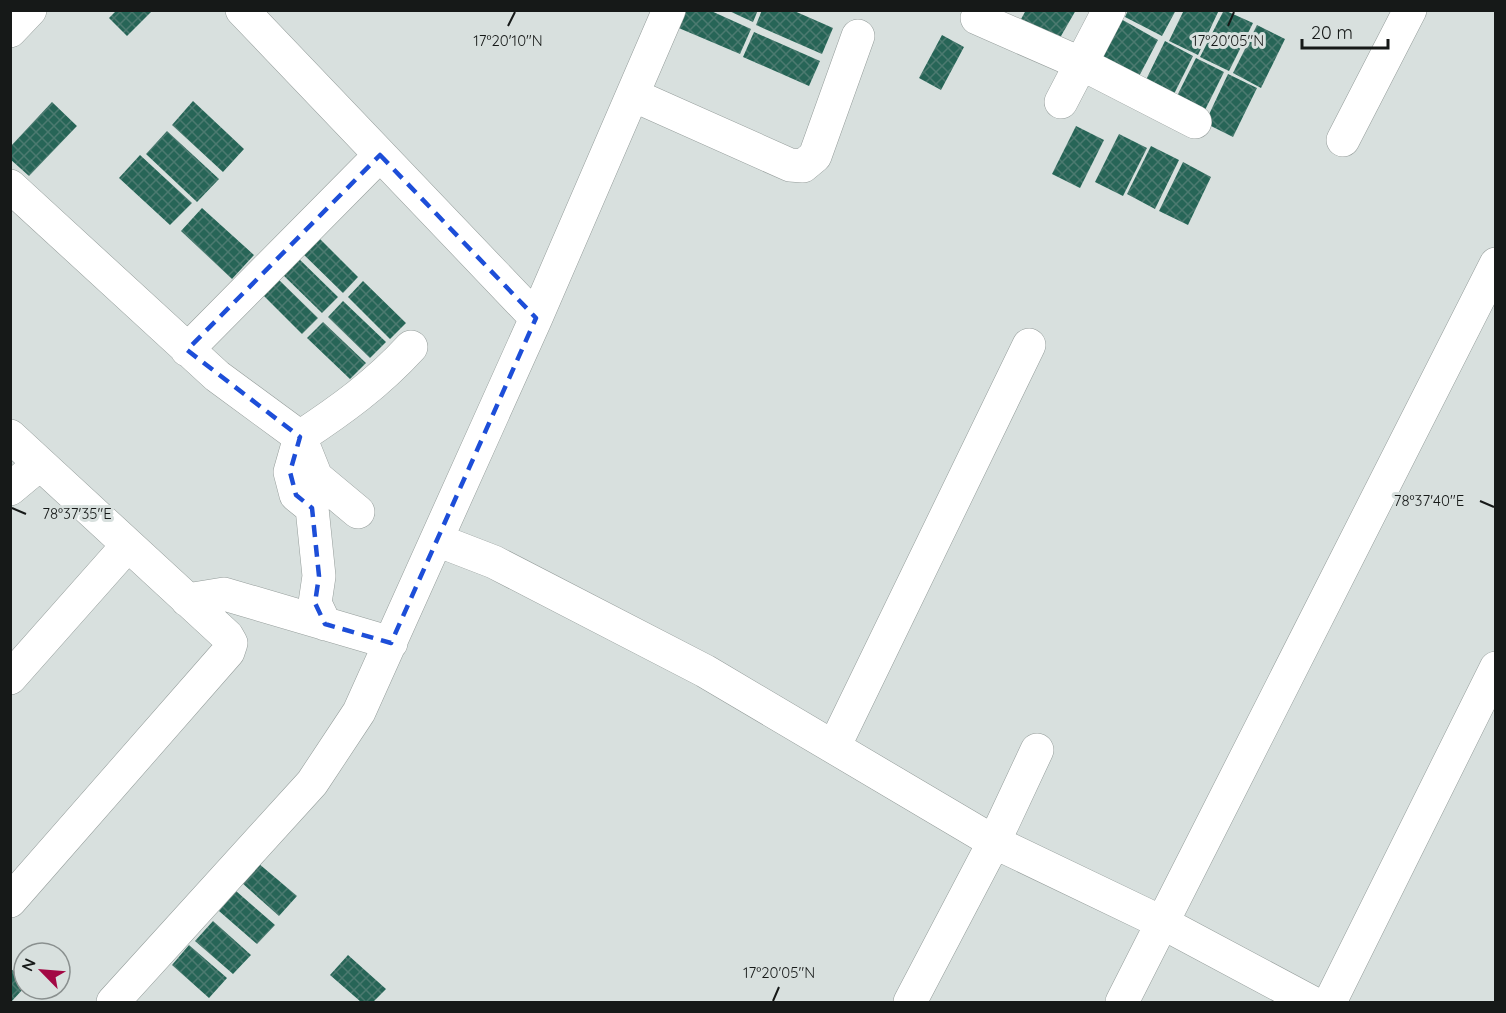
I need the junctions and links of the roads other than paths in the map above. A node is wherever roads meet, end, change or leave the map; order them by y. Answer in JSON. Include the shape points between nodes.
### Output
{"nodes":[{"id":1,"x":30,"y":10,"type":"edge"},
{"id":2,"x":242,"y":10,"type":"edge"},
{"id":3,"x":669,"y":10,"type":"edge"},
{"id":4,"x":1108,"y":10,"type":"edge"},
{"id":5,"x":1410,"y":10,"type":"edge"},
{"id":6,"x":977,"y":18,"type":"dead end"},
{"id":7,"x":10,"y":31,"type":"edge"},
{"id":8,"x":858,"y":36,"type":"dead end"},
{"id":9,"x":1082,"y":64,"type":"junction"},
{"id":10,"x":633,"y":95,"type":"junction"},
{"id":11,"x":1061,"y":102,"type":"dead end"},
{"id":12,"x":1195,"y":122,"type":"dead end"},
{"id":13,"x":1343,"y":140,"type":"dead end"},
{"id":14,"x":381,"y":155,"type":"junction"},
{"id":15,"x":10,"y":186,"type":"edge"},
{"id":16,"x":1496,"y":264,"type":"edge"},
{"id":17,"x":536,"y":318,"type":"junction"},
{"id":18,"x":1029,"y":345,"type":"dead end"},
{"id":19,"x":411,"y":347,"type":"dead end"},
{"id":20,"x":188,"y":350,"type":"junction"},
{"id":21,"x":10,"y":436,"type":"edge"},
{"id":22,"x":300,"y":436,"type":"junction"},
{"id":23,"x":40,"y":464,"type":"junction"},
{"id":24,"x":10,"y":489,"type":"edge"},
{"id":25,"x":358,"y":512,"type":"dead end"},
{"id":26,"x":437,"y":540,"type":"junction"},
{"id":27,"x":127,"y":546,"type":"junction"},
{"id":28,"x":187,"y":600,"type":"junction"},
{"id":29,"x":325,"y":624,"type":"junction"},
{"id":30,"x":391,"y":643,"type":"junction"},
{"id":31,"x":1496,"y":668,"type":"edge"},
{"id":32,"x":10,"y":678,"type":"edge"},
{"id":33,"x":834,"y":747,"type":"junction"},
{"id":34,"x":1037,"y":750,"type":"dead end"},
{"id":35,"x":994,"y":842,"type":"junction"},
{"id":36,"x":10,"y":901,"type":"edge"},
{"id":37,"x":1163,"y":923,"type":"junction"},
{"id":38,"x":113,"y":1002,"type":"edge"},
{"id":39,"x":910,"y":1002,"type":"edge"},
{"id":40,"x":1122,"y":1002,"type":"edge"},
{"id":41,"x":1311,"y":1002,"type":"edge"},
{"id":42,"x":1330,"y":1002,"type":"edge"}],
"edges":[{"from":1,"to":7,"type":"street"},
{"from":2,"to":14,"type":"street"},
{"from":3,"to":10,"type":"street"},
{"from":4,"to":9,"type":"street"},
{"from":5,"to":13,"type":"street"},
{"from":6,"to":9,"type":"street"},
{"from":8,"to":10,"type":"street","via":[[815,156],[804,166],[790,165]]},
{"from":9,"to":11,"type":"street"},
{"from":9,"to":12,"type":"street"},
{"from":10,"to":17,"type":"street"},
{"from":14,"to":17,"type":"street"},
{"from":14,"to":20,"type":"street"},
{"from":15,"to":20,"type":"street"},
{"from":16,"to":37,"type":"street"},
{"from":17,"to":26,"type":"street"},
{"from":18,"to":33,"type":"street"},
{"from":19,"to":22,"type":"street","via":[[358,398]]},
{"from":20,"to":22,"type":"street"},
{"from":21,"to":23,"type":"street"},
{"from":22,"to":25,"type":"street","via":[[316,477]]},
{"from":22,"to":29,"type":"street","via":[[290,472],[296,495],[312,508],[319,576],[315,603]]},
{"from":23,"to":24,"type":"street"},
{"from":23,"to":27,"type":"street"},
{"from":26,"to":30,"type":"street"},
{"from":26,"to":33,"type":"street","via":[[494,562],[561,595],[705,671]]},
{"from":27,"to":28,"type":"street"},
{"from":27,"to":32,"type":"street"},
{"from":28,"to":29,"type":"street","via":[[224,594]]},
{"from":28,"to":36,"type":"street","via":[[227,636],[231,643],[228,652]]},
{"from":29,"to":30,"type":"street"},
{"from":30,"to":38,"type":"street","via":[[359,712],[312,783]]},
{"from":31,"to":42,"type":"street"},
{"from":33,"to":35,"type":"street"},
{"from":34,"to":35,"type":"street"},
{"from":35,"to":37,"type":"street"},
{"from":35,"to":39,"type":"street"},
{"from":37,"to":40,"type":"street"},
{"from":37,"to":41,"type":"street"}]}
